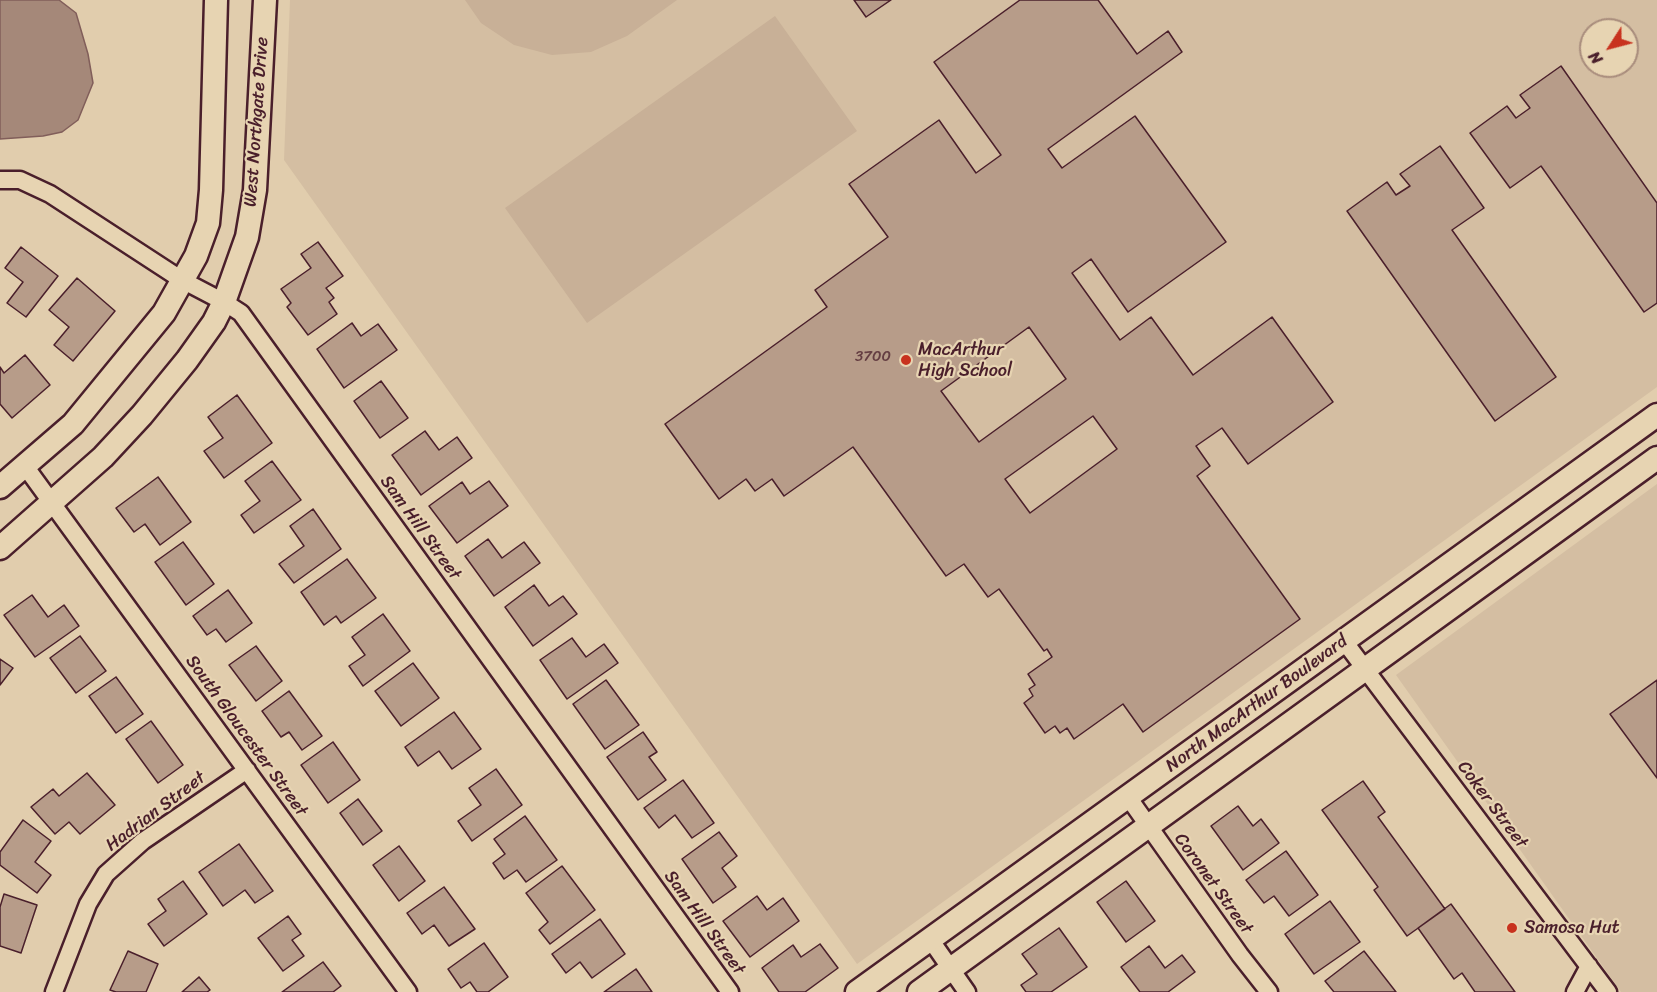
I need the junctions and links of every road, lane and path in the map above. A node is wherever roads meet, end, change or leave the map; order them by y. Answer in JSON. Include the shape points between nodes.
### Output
{"nodes":[{"id":1,"x":216,"y":0,"type":"edge"},
{"id":2,"x":265,"y":0,"type":"edge"},
{"id":3,"x":0,"y":180,"type":"edge"},
{"id":4,"x":182,"y":280,"type":"junction"},
{"id":5,"x":224,"y":302,"type":"junction"},
{"id":6,"x":1657,"y":415,"type":"edge"},
{"id":7,"x":1618,"y":443,"type":"junction"},
{"id":8,"x":1657,"y":458,"type":"edge"},
{"id":9,"x":25,"y":466,"type":"junction"},
{"id":10,"x":1638,"y":472,"type":"junction"},
{"id":11,"x":0,"y":487,"type":"edge"},
{"id":12,"x":52,"y":502,"type":"junction"},
{"id":13,"x":1480,"y":542,"type":"junction"},
{"id":14,"x":0,"y":548,"type":"edge"},
{"id":15,"x":1502,"y":570,"type":"junction"},
{"id":16,"x":1344,"y":641,"type":"junction"},
{"id":17,"x":1366,"y":669,"type":"junction"},
{"id":18,"x":247,"y":770,"type":"junction"},
{"id":19,"x":1128,"y":797,"type":"junction"},
{"id":20,"x":1148,"y":826,"type":"junction"},
{"id":21,"x":930,"y":939,"type":"junction"},
{"id":22,"x":1589,"y":966,"type":"junction"},
{"id":23,"x":951,"y":969,"type":"junction"},
{"id":24,"x":54,"y":992,"type":"edge"},
{"id":25,"x":408,"y":992,"type":"edge"},
{"id":26,"x":730,"y":992,"type":"edge"},
{"id":27,"x":857,"y":992,"type":"edge"},
{"id":28,"x":919,"y":992,"type":"edge"},
{"id":29,"x":967,"y":992,"type":"edge"},
{"id":30,"x":1269,"y":992,"type":"edge"},
{"id":31,"x":1575,"y":992,"type":"edge"},
{"id":32,"x":1608,"y":992,"type":"edge"}],
"edges":[{"from":1,"to":4,"type":"main road","via":[[208,222]]},
{"from":2,"to":5,"type":"main road","name":"West Northgate Drive","via":[[255,190],[247,237]]},
{"from":3,"to":4,"type":"street","name":"Sam Hill Street","via":[[20,180],[50,194]]},
{"from":4,"to":5,"type":"street","name":"Sam Hill Street"},
{"from":4,"to":9,"type":"main road","via":[[165,313],[73,424]]},
{"from":5,"to":12,"type":"main road","name":"West Northgate Drive","via":[[187,360],[142,415],[103,457]]},
{"from":5,"to":26,"type":"street","name":"Sam Hill Street","via":[[241,313]]},
{"from":6,"to":7,"type":"main road","name":"North MacArthur Boulevard"},
{"from":7,"to":10,"type":"main road"},
{"from":7,"to":13,"type":"main road","name":"North MacArthur Boulevard"},
{"from":8,"to":10,"type":"main road","name":"North MacArthur Boulevard"},
{"from":9,"to":11,"type":"main road"},
{"from":9,"to":12,"type":"street","name":"South Gloucester Street"},
{"from":10,"to":15,"type":"main road","name":"North MacArthur Boulevard"},
{"from":12,"to":14,"type":"main road","name":"West Northgate Drive"},
{"from":12,"to":18,"type":"street","name":"South Gloucester Street"},
{"from":13,"to":15,"type":"main road"},
{"from":13,"to":16,"type":"main road","name":"North MacArthur Boulevard"},
{"from":15,"to":17,"type":"main road","name":"North MacArthur Boulevard"},
{"from":16,"to":17,"type":"street","name":"Coker Street"},
{"from":16,"to":19,"type":"main road","name":"North MacArthur Boulevard"},
{"from":17,"to":20,"type":"main road","name":"North MacArthur Boulevard"},
{"from":17,"to":22,"type":"street","name":"Coker Street"},
{"from":18,"to":24,"type":"street","name":"Hadrian Street","via":[[143,841],[106,874],[88,904]]},
{"from":18,"to":25,"type":"street","name":"South Gloucester Street"},
{"from":19,"to":20,"type":"street","name":"Coronet Street"},
{"from":19,"to":21,"type":"main road","name":"North MacArthur Boulevard"},
{"from":20,"to":23,"type":"main road","name":"North MacArthur Boulevard"},
{"from":20,"to":30,"type":"street","name":"Coronet Street"},
{"from":21,"to":23,"type":"street"},
{"from":21,"to":27,"type":"main road","name":"North MacArthur Boulevard"},
{"from":22,"to":31,"type":"street"},
{"from":22,"to":32,"type":"street","name":"Coker Street"},
{"from":23,"to":28,"type":"main road","name":"North MacArthur Boulevard"},
{"from":23,"to":29,"type":"street"}]}
